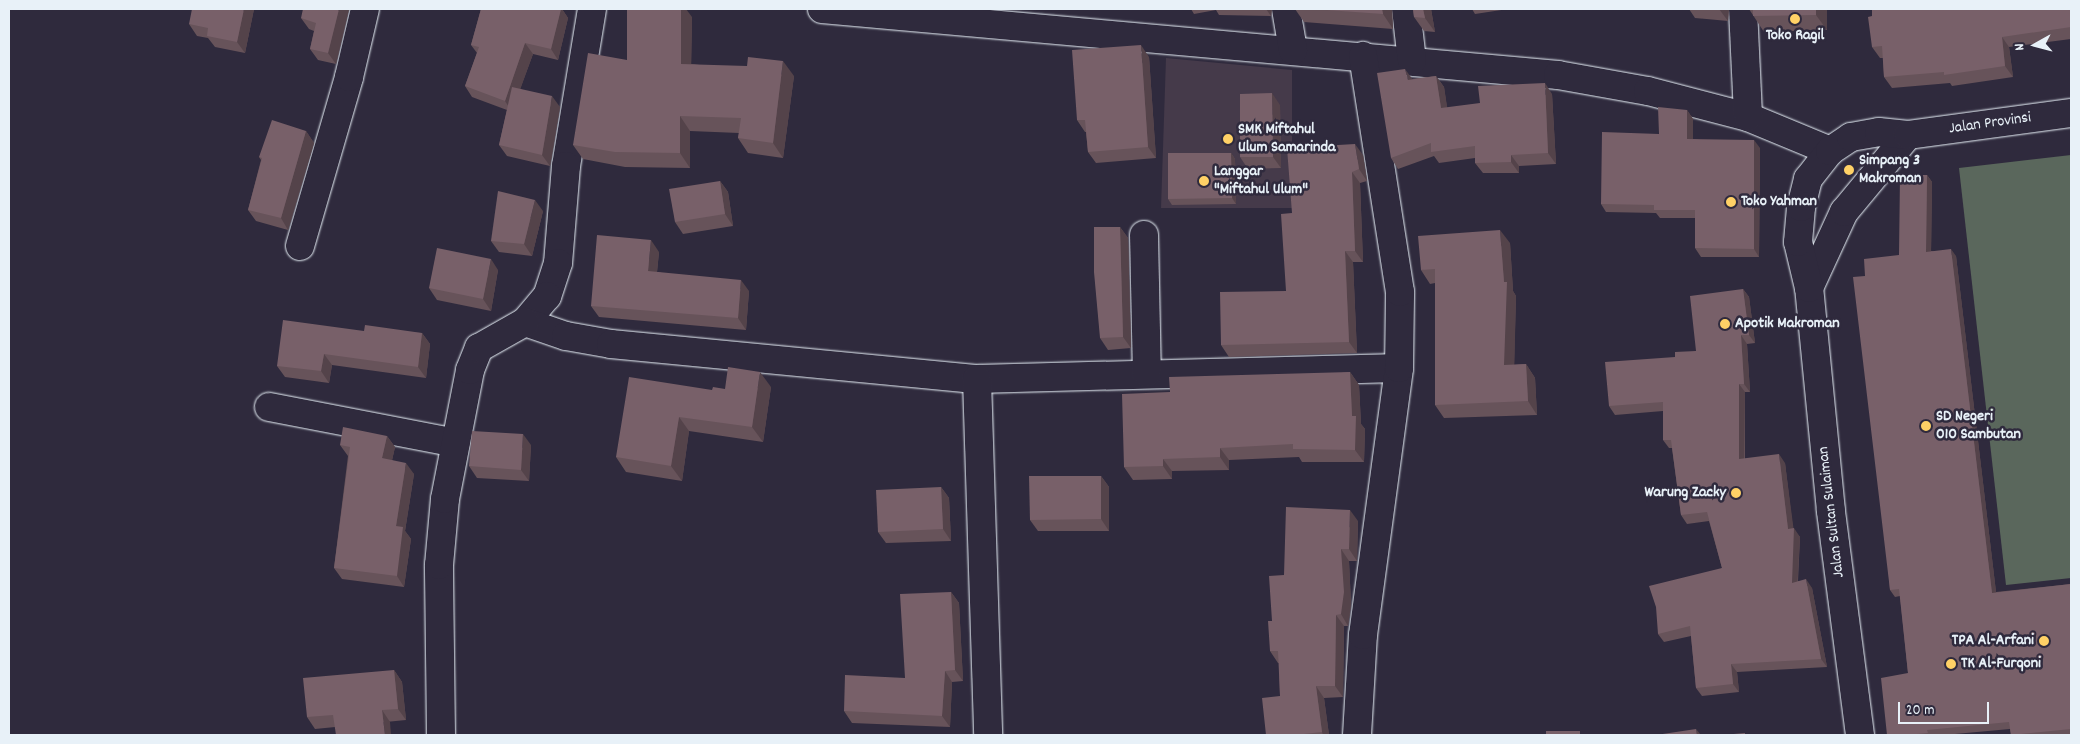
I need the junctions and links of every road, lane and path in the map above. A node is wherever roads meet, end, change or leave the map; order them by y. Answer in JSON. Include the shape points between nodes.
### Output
{"nodes":[{"id":1,"x":365,"y":9,"type":"edge"},
{"id":2,"x":592,"y":9,"type":"edge"},
{"id":3,"x":822,"y":9,"type":"edge"},
{"id":4,"x":1286,"y":9,"type":"edge"},
{"id":5,"x":1406,"y":9,"type":"edge"},
{"id":6,"x":1743,"y":9,"type":"edge"},
{"id":7,"x":850,"y":11,"type":"edge"},
{"id":8,"x":949,"y":14,"type":"edge"},
{"id":9,"x":1018,"y":17,"type":"edge"},
{"id":10,"x":1293,"y":50,"type":"junction"},
{"id":11,"x":1363,"y":56,"type":"junction"},
{"id":12,"x":1412,"y":60,"type":"junction"},
{"id":13,"x":2071,"y":113,"type":"edge"},
{"id":14,"x":1748,"y":117,"type":"junction"},
{"id":15,"x":1908,"y":136,"type":"junction"},
{"id":16,"x":1830,"y":151,"type":"junction"},
{"id":17,"x":1144,"y":236,"type":"dead end"},
{"id":18,"x":300,"y":246,"type":"dead end"},
{"id":19,"x":1809,"y":288,"type":"junction"},
{"id":20,"x":525,"y":322,"type":"junction"},
{"id":21,"x":1399,"y":368,"type":"junction"},
{"id":22,"x":1147,"y":374,"type":"junction"},
{"id":23,"x":977,"y":378,"type":"junction"},
{"id":24,"x":269,"y":408,"type":"dead end"},
{"id":25,"x":456,"y":442,"type":"junction"},
{"id":26,"x":441,"y":735,"type":"edge"},
{"id":27,"x":988,"y":735,"type":"edge"},
{"id":28,"x":1357,"y":735,"type":"edge"},
{"id":29,"x":1860,"y":735,"type":"edge"}],
"edges":[{"from":1,"to":18,"type":"street"},
{"from":2,"to":20,"type":"street","via":[[566,166],[558,263],[547,296]]},
{"from":3,"to":7,"type":"street"},
{"from":4,"to":10,"type":"street"},
{"from":5,"to":12,"type":"street"},
{"from":6,"to":14,"type":"street"},
{"from":7,"to":8,"type":"street"},
{"from":8,"to":9,"type":"street"},
{"from":9,"to":10,"type":"street"},
{"from":10,"to":11,"type":"street"},
{"from":11,"to":12,"type":"street"},
{"from":11,"to":21,"type":"street","via":[[1400,292]]},
{"from":12,"to":14,"type":"street","via":[[1558,75],[1648,91]]},
{"from":13,"to":15,"type":"street","name":"Jalan Provinsi"},
{"from":14,"to":16,"type":"street"},
{"from":15,"to":16,"type":"street","name":"Jalan Provinsi","via":[[1878,132],[1851,137]]},
{"from":15,"to":19,"type":"street","via":[[1844,212]]},
{"from":16,"to":19,"type":"street","name":"Jalan Sultan Sulaiman","via":[[1808,179],[1801,207],[1798,242]]},
{"from":17,"to":22,"type":"street"},
{"from":19,"to":29,"type":"street","name":"Jalan Sultan Sulaiman","via":[[1831,511]]},
{"from":20,"to":23,"type":"street","via":[[566,336],[611,344]]},
{"from":20,"to":25,"type":"street","via":[[479,348],[470,370]]},
{"from":21,"to":22,"type":"street"},
{"from":21,"to":28,"type":"street","via":[[1363,635]]},
{"from":22,"to":23,"type":"street"},
{"from":23,"to":27,"type":"street"},
{"from":24,"to":25,"type":"street"},
{"from":25,"to":26,"type":"street","via":[[445,499],[439,565]]}]}
